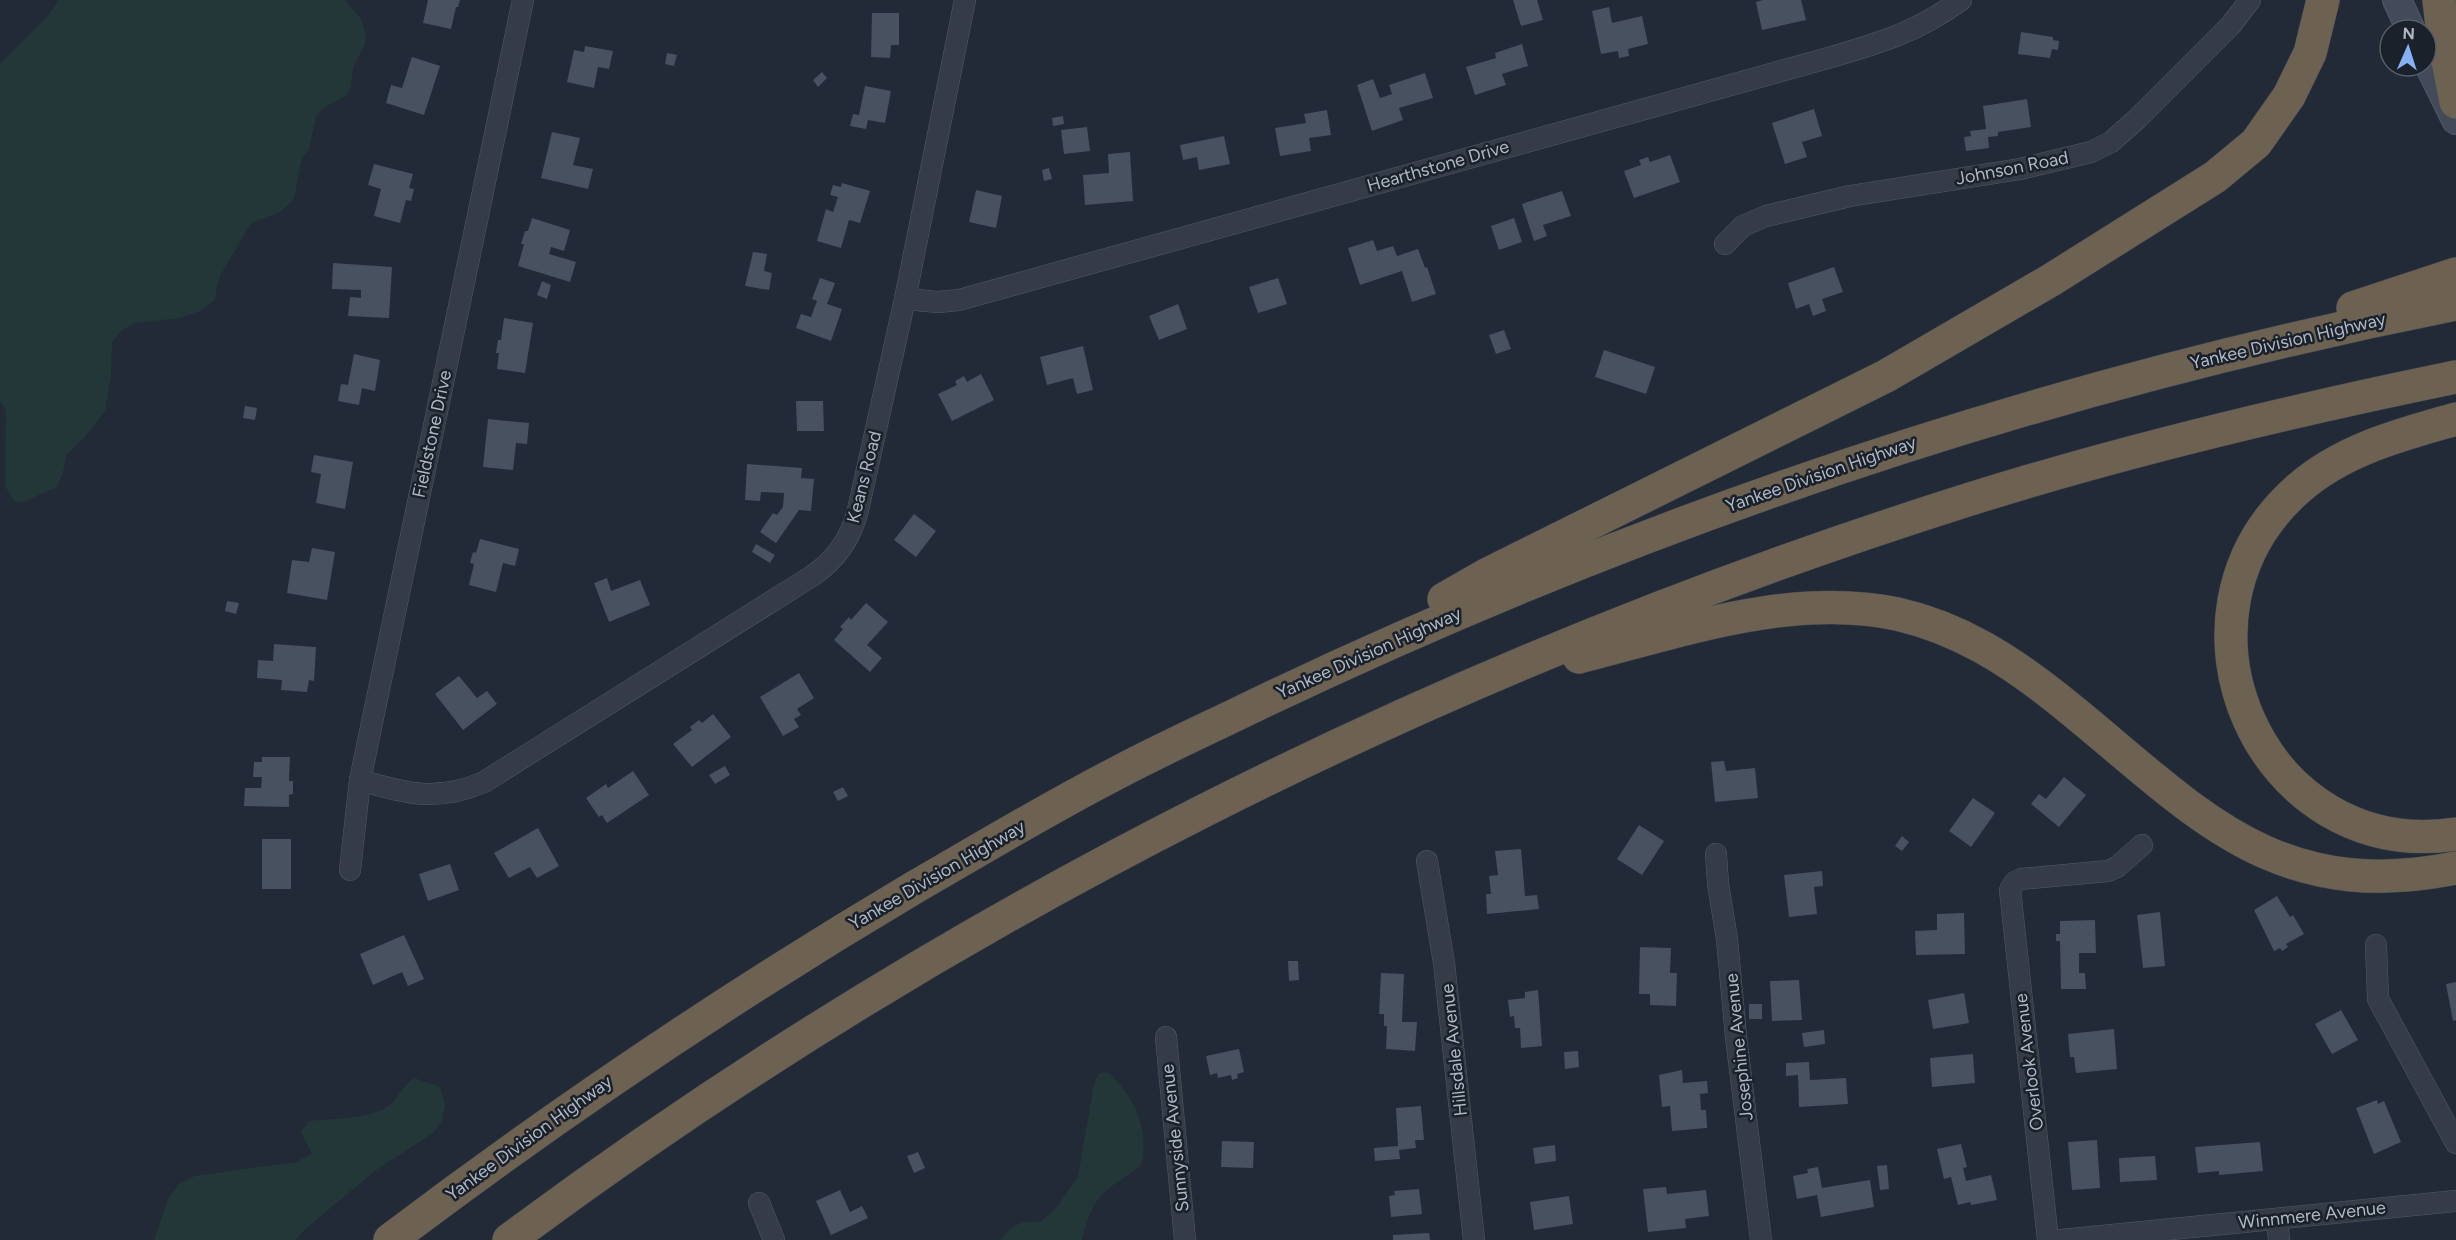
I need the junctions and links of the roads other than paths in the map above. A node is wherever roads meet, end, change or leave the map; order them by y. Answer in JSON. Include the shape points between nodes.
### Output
{"nodes":[{"id":1,"x":523,"y":0,"type":"edge"},
{"id":2,"x":965,"y":0,"type":"edge"},
{"id":3,"x":1961,"y":0,"type":"edge"},
{"id":4,"x":2250,"y":0,"type":"edge"},
{"id":5,"x":2323,"y":0,"type":"edge"},
{"id":6,"x":2397,"y":0,"type":"edge"},
{"id":7,"x":2439,"y":0,"type":"edge"},
{"id":8,"x":2405,"y":18,"type":"edge"},
{"id":9,"x":2435,"y":78,"type":"edge"},
{"id":10,"x":2456,"y":102,"type":"edge"},
{"id":11,"x":2456,"y":120,"type":"edge"},
{"id":12,"x":1725,"y":244,"type":"dead end"},
{"id":13,"x":2456,"y":274,"type":"edge"},
{"id":14,"x":905,"y":299,"type":"junction"},
{"id":15,"x":2456,"y":304,"type":"edge"},
{"id":16,"x":2240,"y":351,"type":"junction"},
{"id":17,"x":2456,"y":377,"type":"edge"},
{"id":18,"x":2456,"y":419,"type":"edge"},
{"id":19,"x":1464,"y":687,"type":"junction"},
{"id":20,"x":1271,"y":698,"type":"junction"},
{"id":21,"x":360,"y":780,"type":"junction"},
{"id":22,"x":2456,"y":834,"type":"edge"},
{"id":23,"x":2142,"y":845,"type":"dead end"},
{"id":24,"x":1716,"y":854,"type":"dead end"},
{"id":25,"x":1427,"y":861,"type":"dead end"},
{"id":26,"x":2456,"y":868,"type":"edge"},
{"id":27,"x":350,"y":870,"type":"dead end"},
{"id":28,"x":2376,"y":945,"type":"dead end"},
{"id":29,"x":1166,"y":1036,"type":"dead end"},
{"id":30,"x":2456,"y":1143,"type":"edge"},
{"id":31,"x":2456,"y":1201,"type":"edge"},
{"id":32,"x":759,"y":1203,"type":"dead end"},
{"id":33,"x":2277,"y":1219,"type":"junction"},
{"id":34,"x":390,"y":1240,"type":"edge"},
{"id":35,"x":509,"y":1240,"type":"edge"},
{"id":36,"x":774,"y":1240,"type":"edge"},
{"id":37,"x":1185,"y":1240,"type":"edge"},
{"id":38,"x":1474,"y":1240,"type":"edge"},
{"id":39,"x":1761,"y":1240,"type":"edge"},
{"id":40,"x":2048,"y":1240,"type":"edge"},
{"id":41,"x":2061,"y":1240,"type":"edge"},
{"id":42,"x":2279,"y":1240,"type":"edge"}],
"edges":[{"from":1,"to":21,"type":"street","name":"Fieldstone Drive"},
{"from":2,"to":14,"type":"street","name":"Keans Road"},
{"from":3,"to":14,"type":"street","name":"Hearthstone Drive","via":[[1916,29],[1849,52],[959,300]]},
{"from":4,"to":12,"type":"street","name":"Johnson Road","via":[[2231,26],[2137,119],[2111,142],[2091,152],[2020,169],[1850,196],[1766,216],[1743,226]]},
{"from":5,"to":20,"type":"highway","via":[[2310,53],[2289,96],[2256,143],[2215,177],[2051,280],[1886,376],[1486,575]]},
{"from":6,"to":8,"type":"main road"},
{"from":7,"to":10,"type":"highway"},
{"from":9,"to":11,"type":"main road"},
{"from":13,"to":16,"type":"highway","via":[[2385,296]]},
{"from":14,"to":21,"type":"street","name":"Keans Road","via":[[856,520],[842,548],[821,570],[484,782],[432,795],[405,793]]},
{"from":15,"to":16,"type":"highway","name":"Yankee Division Highway"},
{"from":16,"to":20,"type":"highway","name":"Yankee Division Highway","via":[[2000,416],[1766,492],[1569,566],[1385,644]]},
{"from":17,"to":19,"type":"highway","via":[[2198,435],[1968,500],[1710,587]]},
{"from":18,"to":22,"type":"highway","via":[[2362,449],[2299,489],[2269,521],[2249,557],[2237,589],[2232,641],[2234,675],[2248,720],[2267,753],[2296,786],[2325,807],[2371,828],[2411,836]]},
{"from":19,"to":26,"type":"highway","via":[[1742,617],[1800,610],[1885,612],[1954,632],[2000,656],[2190,808],[2255,849],[2309,868],[2354,876],[2402,877]]},
{"from":19,"to":35,"type":"highway","via":[[1213,805],[977,932],[738,1079]]},
{"from":20,"to":34,"type":"highway","name":"Yankee Division Highway","via":[[1112,775],[847,927],[585,1097]]},
{"from":21,"to":27,"type":"street","name":"Fieldstone Drive"},
{"from":23,"to":40,"type":"street","name":"Overlook Avenue","via":[[2108,871],[2024,878],[2013,884],[2010,896]]},
{"from":24,"to":39,"type":"street","name":"Josephine Avenue"},
{"from":25,"to":38,"type":"street","name":"Hillsdale Avenue","via":[[1444,963]]},
{"from":28,"to":30,"type":"street","via":[[2378,999]]},
{"from":29,"to":37,"type":"street","name":"Sunnyside Avenue"},
{"from":31,"to":33,"type":"street","name":"Winnmere Avenue"},
{"from":32,"to":36,"type":"street"},
{"from":33,"to":41,"type":"street","name":"Winnmere Avenue"},
{"from":33,"to":42,"type":"street"}]}
